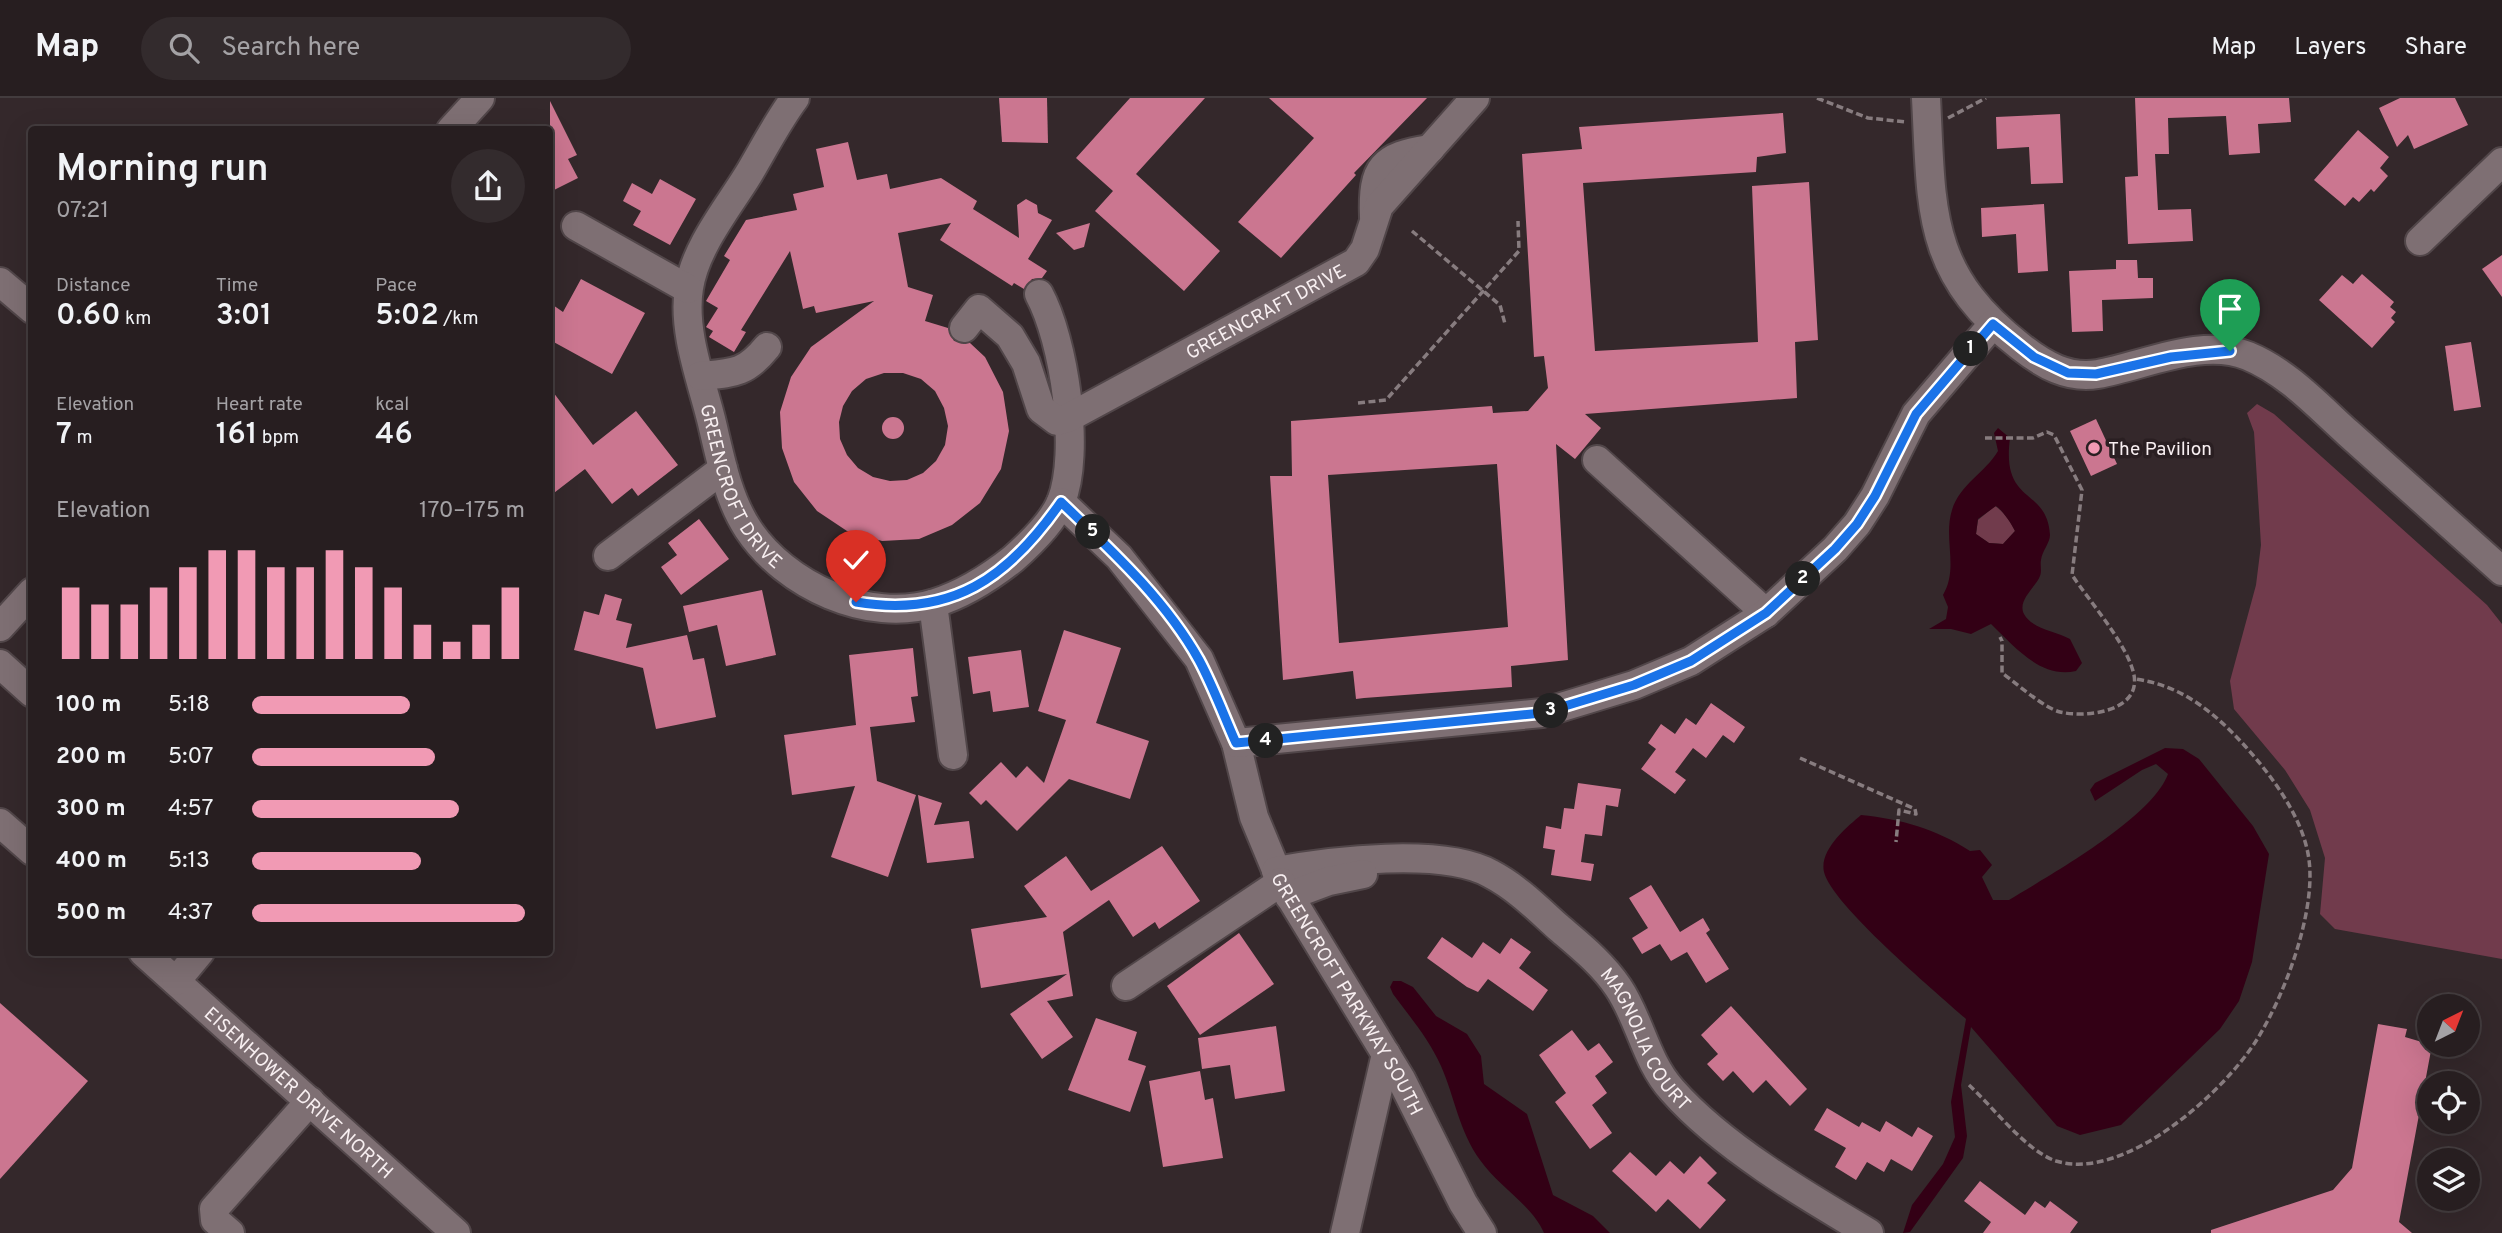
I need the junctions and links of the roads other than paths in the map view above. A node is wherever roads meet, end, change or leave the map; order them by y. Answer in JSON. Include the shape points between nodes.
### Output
{"nodes":[{"id":1,"x":480,"y":98,"type":"edge"},
{"id":2,"x":1475,"y":98,"type":"edge"},
{"id":3,"x":1926,"y":98,"type":"edge"},
{"id":4,"x":792,"y":99,"type":"edge"},
{"id":5,"x":455,"y":126,"type":"edge"},
{"id":6,"x":2502,"y":162,"type":"edge"},
{"id":7,"x":576,"y":226,"type":"dead end"},
{"id":8,"x":2420,"y":241,"type":"dead end"},
{"id":9,"x":0,"y":282,"type":"edge"},
{"id":10,"x":688,"y":289,"type":"junction"},
{"id":11,"x":1039,"y":294,"type":"dead end"},
{"id":12,"x":28,"y":306,"type":"edge"},
{"id":13,"x":1993,"y":324,"type":"junction"},
{"id":14,"x":964,"y":328,"type":"dead end"},
{"id":15,"x":767,"y":347,"type":"dead end"},
{"id":16,"x":700,"y":376,"type":"junction"},
{"id":17,"x":1068,"y":418,"type":"junction"},
{"id":18,"x":1597,"y":460,"type":"dead end"},
{"id":19,"x":723,"y":469,"type":"junction"},
{"id":20,"x":1061,"y":502,"type":"junction"},
{"id":21,"x":608,"y":556,"type":"dead end"},
{"id":22,"x":2502,"y":571,"type":"edge"},
{"id":23,"x":28,"y":596,"type":"edge"},
{"id":24,"x":933,"y":604,"type":"junction"},
{"id":25,"x":1766,"y":613,"type":"junction"},
{"id":26,"x":0,"y":627,"type":"edge"},
{"id":27,"x":0,"y":664,"type":"edge"},
{"id":28,"x":28,"y":689,"type":"edge"},
{"id":29,"x":1236,"y":743,"type":"junction"},
{"id":30,"x":953,"y":755,"type":"dead end"},
{"id":31,"x":0,"y":823,"type":"edge"},
{"id":32,"x":28,"y":848,"type":"edge"},
{"id":33,"x":1282,"y":883,"type":"junction"},
{"id":34,"x":148,"y":956,"type":"edge"},
{"id":35,"x":197,"y":956,"type":"edge"},
{"id":36,"x":176,"y":981,"type":"junction"},
{"id":37,"x":1126,"y":986,"type":"dead end"},
{"id":38,"x":1386,"y":1054,"type":"junction"},
{"id":39,"x":310,"y":1101,"type":"junction"},
{"id":40,"x":230,"y":1233,"type":"edge"},
{"id":41,"x":456,"y":1233,"type":"edge"},
{"id":42,"x":1345,"y":1233,"type":"edge"},
{"id":43,"x":1482,"y":1233,"type":"edge"},
{"id":44,"x":1869,"y":1233,"type":"edge"}],
"edges":[{"from":1,"to":5,"type":"street"},
{"from":2,"to":17,"type":"street","name":"GREENCRAFT DRIVE","via":[[1379,206],[1356,262]]},
{"from":3,"to":13,"type":"street","via":[[1938,234],[1957,282]]},
{"from":4,"to":10,"type":"street","name":"GREENCROFT DRIVE","via":[[715,230]]},
{"from":6,"to":8,"type":"street"},
{"from":7,"to":10,"type":"street"},
{"from":9,"to":12,"type":"street"},
{"from":10,"to":16,"type":"street","name":"GREENCROFT DRIVE","via":[[689,324]]},
{"from":11,"to":17,"type":"street","name":"GREENCROFT DRIVE","via":[[1054,339]]},
{"from":13,"to":22,"type":"street","via":[[2034,357],[2068,373],[2096,374],[2202,352],[2230,351],[2262,362],[2302,392]]},
{"from":13,"to":25,"type":"street","via":[[1916,414],[1857,524]]},
{"from":14,"to":17,"type":"street","via":[[979,309],[1015,345],[1041,409],[1057,421]]},
{"from":15,"to":16,"type":"street","via":[[743,370]]},
{"from":16,"to":19,"type":"street","name":"GREENCROFT DRIVE"},
{"from":17,"to":20,"type":"street","name":"GREENCROFT DRIVE","via":[[1069,462]]},
{"from":18,"to":25,"type":"street"},
{"from":19,"to":21,"type":"street"},
{"from":19,"to":24,"type":"street","name":"GREENCROFT DRIVE","via":[[748,529],[779,565],[803,581],[856,602],[886,607]]},
{"from":20,"to":24,"type":"street","name":"GREENCROFT DRIVE","via":[[1002,568]]},
{"from":20,"to":29,"type":"street","via":[[1119,557],[1199,659]]},
{"from":23,"to":26,"type":"street"},
{"from":24,"to":30,"type":"street"},
{"from":25,"to":29,"type":"street","via":[[1691,661],[1634,685],[1542,713]]},
{"from":27,"to":28,"type":"street"},
{"from":29,"to":33,"type":"street","name":"GREENCROFT PARKWAY SOUTH","via":[[1254,817]]},
{"from":31,"to":32,"type":"street"},
{"from":33,"to":37,"type":"street"},
{"from":33,"to":38,"type":"street","name":"GREENCROFT PARKWAY SOUTH"},
{"from":33,"to":44,"type":"street","name":"MAGNOLIA COURT","via":[[1353,860],[1444,859],[1492,874],[1608,974],[1653,1063],[1684,1103],[1780,1179]]},
{"from":34,"to":36,"type":"street","name":"EISENHOWER DRIVE NORTH"},
{"from":35,"to":36,"type":"street"},
{"from":36,"to":39,"type":"street","name":"EISENHOWER DRIVE NORTH"},
{"from":38,"to":42,"type":"street"},
{"from":38,"to":43,"type":"street","name":"GREENCROFT PARKWAY SOUTH"},
{"from":39,"to":40,"type":"street","via":[[214,1209],[215,1220]]},
{"from":39,"to":41,"type":"street","name":"EISENHOWER DRIVE NORTH"}]}
